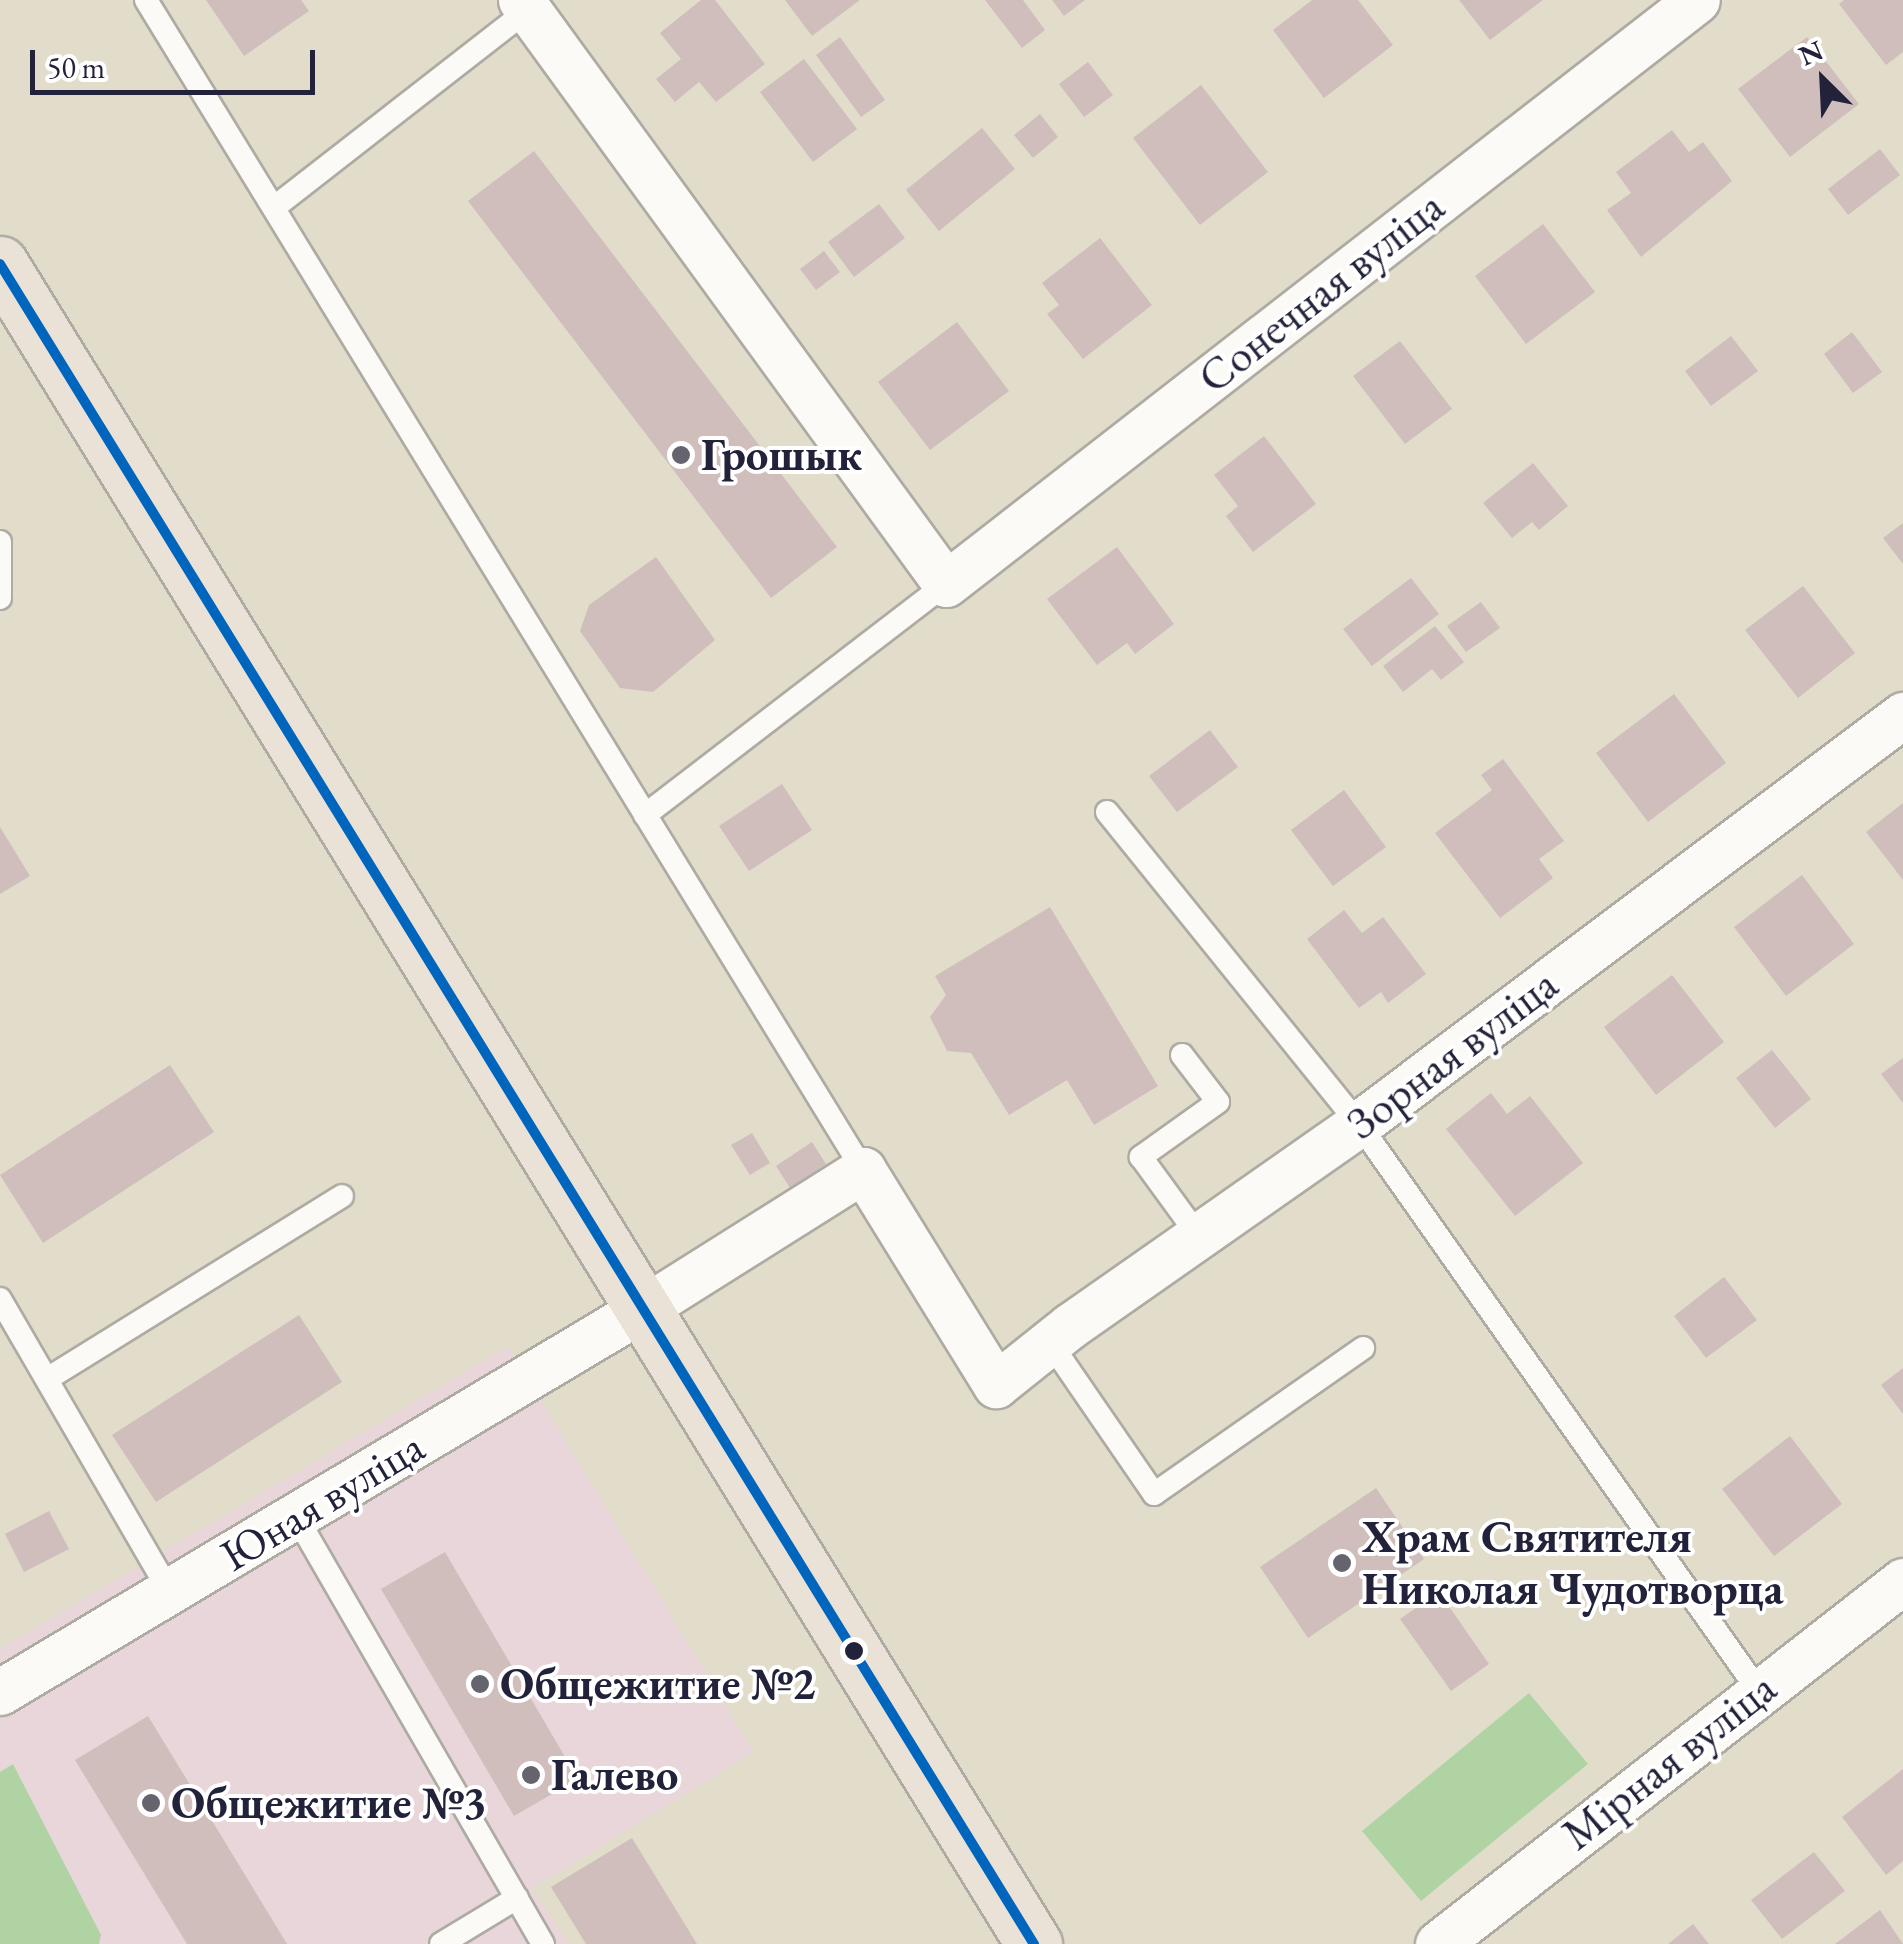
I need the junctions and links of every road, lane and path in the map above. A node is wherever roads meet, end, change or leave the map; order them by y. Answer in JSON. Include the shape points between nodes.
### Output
{"nodes":[{"id":1,"x":146,"y":0,"type":"edge"},
{"id":2,"x":1697,"y":0,"type":"edge"},
{"id":3,"x":530,"y":4,"type":"edge"},
{"id":4,"x":276,"y":206,"type":"junction"},
{"id":5,"x":0,"y":264,"type":"edge"},
{"id":6,"x":0,"y":542,"type":"edge"},
{"id":7,"x":946,"y":584,"type":"junction"},
{"id":8,"x":0,"y":598,"type":"edge"},
{"id":9,"x":1903,"y":715,"type":"edge"},
{"id":10,"x":1107,"y":812,"type":"dead end"},
{"id":11,"x":645,"y":815,"type":"junction"},
{"id":12,"x":1182,"y":1055,"type":"dead end"},
{"id":13,"x":1359,"y":1124,"type":"junction"},
{"id":14,"x":863,"y":1170,"type":"junction"},
{"id":15,"x":342,"y":1196,"type":"dead end"},
{"id":16,"x":1200,"y":1238,"type":"junction"},
{"id":17,"x":0,"y":1298,"type":"edge"},
{"id":18,"x":644,"y":1308,"type":"junction"},
{"id":19,"x":1051,"y":1344,"type":"junction"},
{"id":20,"x":1363,"y":1348,"type":"dead end"},
{"id":21,"x":47,"y":1380,"type":"junction"},
{"id":22,"x":297,"y":1518,"type":"junction"},
{"id":23,"x":1903,"y":1581,"type":"edge"},
{"id":24,"x":169,"y":1591,"type":"junction"},
{"id":25,"x":1758,"y":1690,"type":"junction"},
{"id":26,"x":0,"y":1692,"type":"edge"},
{"id":27,"x":516,"y":1898,"type":"junction"},
{"id":28,"x":441,"y":1944,"type":"edge"},
{"id":29,"x":543,"y":1944,"type":"edge"},
{"id":30,"x":1034,"y":1944,"type":"edge"},
{"id":31,"x":1438,"y":1944,"type":"edge"}],
"edges":[{"from":1,"to":4,"type":"lane"},
{"from":2,"to":7,"type":"street","name":"Сонечная вуліца"},
{"from":3,"to":4,"type":"lane"},
{"from":3,"to":7,"type":"street"},
{"from":4,"to":11,"type":"lane"},
{"from":5,"to":18,"type":"main road"},
{"from":6,"to":8,"type":"lane"},
{"from":7,"to":11,"type":"lane"},
{"from":9,"to":13,"type":"street","name":"Зорная вуліца"},
{"from":10,"to":13,"type":"lane"},
{"from":11,"to":14,"type":"lane"},
{"from":12,"to":16,"type":"lane","via":[[1218,1102],[1142,1157]]},
{"from":13,"to":16,"type":"street","name":"Зорная вуліца"},
{"from":13,"to":25,"type":"lane"},
{"from":14,"to":18,"type":"street","name":"Юная вуліца"},
{"from":14,"to":19,"type":"street","name":"Зорная вуліца","via":[[996,1386]]},
{"from":15,"to":21,"type":"lane"},
{"from":16,"to":19,"type":"street","name":"Зорная вуліца"},
{"from":17,"to":21,"type":"lane"},
{"from":18,"to":22,"type":"street","name":"Юная вуліца"},
{"from":18,"to":30,"type":"main road"},
{"from":19,"to":20,"type":"lane","via":[[1154,1494]]},
{"from":21,"to":24,"type":"lane"},
{"from":22,"to":24,"type":"street","name":"Юная вуліца"},
{"from":22,"to":27,"type":"lane"},
{"from":23,"to":25,"type":"street","name":"Мірная вуліца"},
{"from":24,"to":26,"type":"street","name":"Юная вуліца"},
{"from":25,"to":31,"type":"street","name":"Мірная вуліца"},
{"from":27,"to":28,"type":"lane"},
{"from":27,"to":29,"type":"lane"}]}
